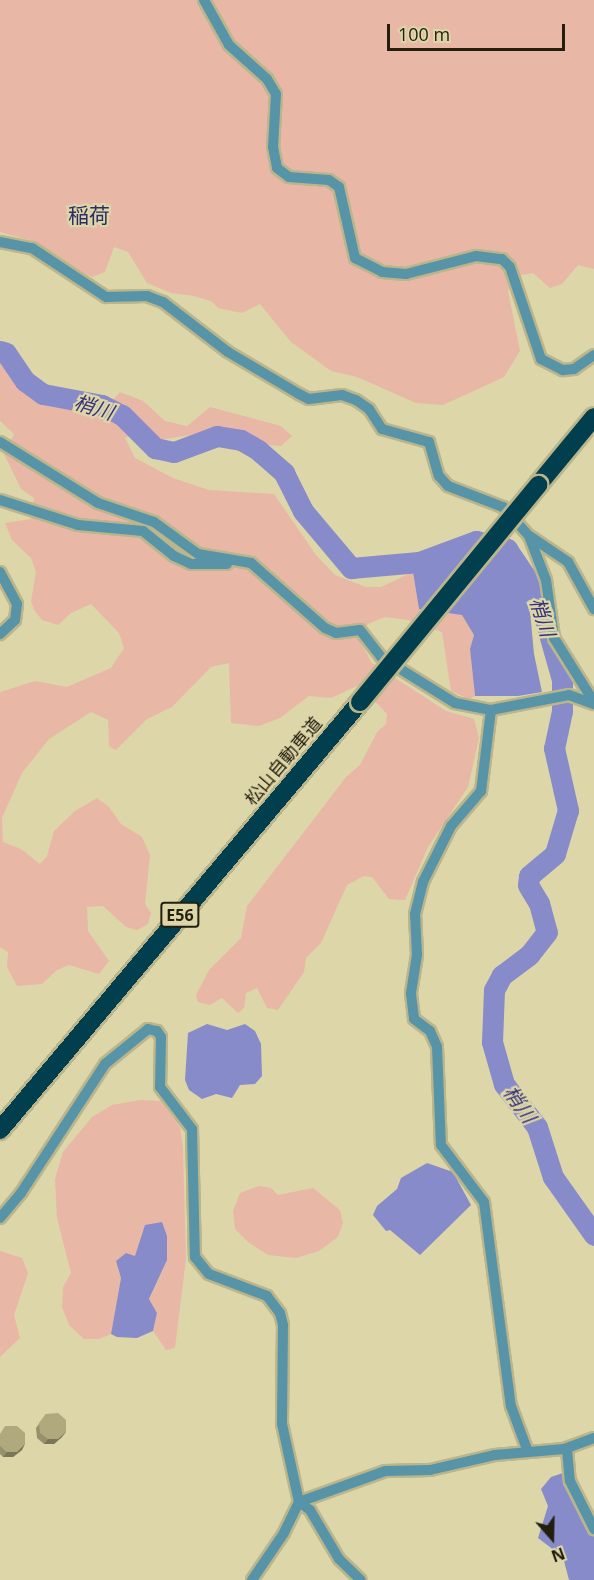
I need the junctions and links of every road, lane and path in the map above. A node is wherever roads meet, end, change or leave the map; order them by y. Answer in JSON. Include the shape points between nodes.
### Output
{"nodes":[{"id":1,"x":204,"y":0,"type":"edge"},
{"id":2,"x":0,"y":242,"type":"edge"},
{"id":3,"x":594,"y":355,"type":"edge"},
{"id":4,"x":594,"y":417,"type":"edge"},
{"id":5,"x":0,"y":442,"type":"edge"},
{"id":6,"x":0,"y":500,"type":"edge"},
{"id":7,"x":530,"y":536,"type":"junction"},
{"id":8,"x":236,"y":561,"type":"junction"},
{"id":9,"x":0,"y":572,"type":"edge"},
{"id":10,"x":594,"y":609,"type":"edge"},
{"id":11,"x":0,"y":634,"type":"edge"},
{"id":12,"x":594,"y":703,"type":"edge"},
{"id":13,"x":491,"y":710,"type":"junction"},
{"id":14,"x":0,"y":1130,"type":"edge"},
{"id":15,"x":0,"y":1218,"type":"edge"},
{"id":16,"x":594,"y":1438,"type":"edge"},
{"id":17,"x":567,"y":1449,"type":"junction"},
{"id":18,"x":528,"y":1452,"type":"junction"},
{"id":19,"x":299,"y":1502,"type":"junction"},
{"id":20,"x":594,"y":1529,"type":"edge"},
{"id":21,"x":252,"y":1580,"type":"edge"},
{"id":22,"x":361,"y":1580,"type":"edge"}],
"edges":[{"from":1,"to":3,"type":"street","via":[[229,45],[267,79],[276,94],[273,147],[277,168],[289,177],[329,180],[339,187],[355,258],[382,272],[406,274],[476,256],[502,259],[510,267],[541,359],[563,370],[574,369]]},
{"from":2,"to":7,"type":"street","via":[[32,248],[106,297],[147,296],[163,302],[228,352],[309,399],[342,395],[356,400],[369,409],[382,429],[406,432],[429,442],[439,476],[448,486],[503,507]]},
{"from":4,"to":14,"type":"highway","name":"松山自動車道","number":"E56","bridge":true},
{"from":5,"to":8,"type":"street","via":[[106,507],[154,522],[198,554]]},
{"from":6,"to":8,"type":"street","via":[[78,525],[144,531],[174,556],[191,564],[223,565]]},
{"from":7,"to":10,"type":"street","via":[[568,562]]},
{"from":7,"to":12,"type":"street","via":[[546,580],[554,638]]},
{"from":8,"to":13,"type":"street","via":[[251,563],[325,628],[336,633],[360,630],[381,657],[403,672],[455,703]]},
{"from":9,"to":11,"type":"street","via":[[17,604],[10,628]]},
{"from":12,"to":13,"type":"street","via":[[559,695]]},
{"from":13,"to":18,"type":"street","via":[[481,791],[451,826],[423,882],[415,914],[417,955],[411,994],[414,1019],[430,1031],[437,1047],[441,1145],[484,1202],[511,1406]]},
{"from":15,"to":19,"type":"street","via":[[21,1193],[105,1064],[148,1029],[157,1031],[161,1037],[160,1087],[192,1129],[195,1257],[208,1274],[267,1296],[280,1313],[283,1433]]},
{"from":16,"to":17,"type":"street"},
{"from":17,"to":18,"type":"street"},
{"from":17,"to":20,"type":"street","via":[[570,1481]]},
{"from":18,"to":19,"type":"street","via":[[495,1455],[430,1470],[385,1471]]},
{"from":19,"to":21,"type":"street"},
{"from":19,"to":22,"type":"street","via":[[310,1510],[339,1559]]}]}
